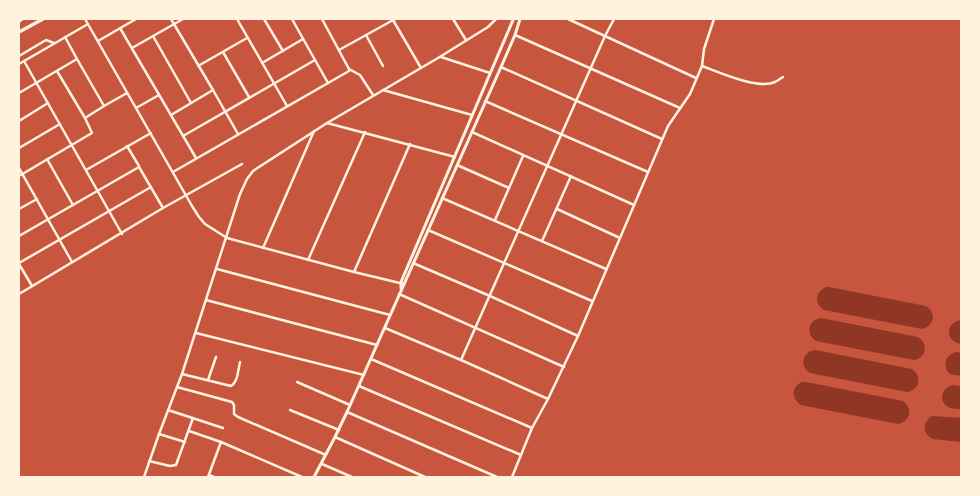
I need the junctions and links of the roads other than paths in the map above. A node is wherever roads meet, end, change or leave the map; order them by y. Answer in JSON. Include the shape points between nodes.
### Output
{"nodes":[{"id":1,"x":22,"y":19,"type":"edge"},
{"id":2,"x":35,"y":19,"type":"edge"},
{"id":3,"x":43,"y":19,"type":"edge"},
{"id":4,"x":85,"y":19,"type":"edge"},
{"id":5,"x":136,"y":19,"type":"edge"},
{"id":6,"x":171,"y":19,"type":"edge"},
{"id":7,"x":183,"y":19,"type":"edge"},
{"id":8,"x":237,"y":19,"type":"edge"},
{"id":9,"x":264,"y":19,"type":"edge"},
{"id":10,"x":292,"y":19,"type":"edge"},
{"id":11,"x":322,"y":19,"type":"edge"},
{"id":12,"x":453,"y":19,"type":"edge"},
{"id":13,"x":496,"y":19,"type":"edge"},
{"id":14,"x":512,"y":19,"type":"edge"},
{"id":15,"x":519,"y":19,"type":"edge"},
{"id":16,"x":568,"y":19,"type":"edge"},
{"id":17,"x":614,"y":19,"type":"edge"},
{"id":18,"x":714,"y":19,"type":"edge"},
{"id":19,"x":394,"y":20,"type":"edge"},
{"id":20,"x":19,"y":21,"type":"edge"},
{"id":21,"x":33,"y":24,"type":"junction"},
{"id":22,"x":88,"y":24,"type":"junction"},
{"id":23,"x":174,"y":24,"type":"junction"},
{"id":24,"x":120,"y":28,"type":"junction"},
{"id":25,"x":19,"y":32,"type":"edge"},
{"id":26,"x":366,"y":35,"type":"junction"},
{"id":27,"x":515,"y":35,"type":"junction"},
{"id":28,"x":153,"y":36,"type":"junction"},
{"id":29,"x":605,"y":36,"type":"junction"},
{"id":30,"x":65,"y":37,"type":"junction"},
{"id":31,"x":247,"y":38,"type":"junction"},
{"id":32,"x":303,"y":39,"type":"junction"},
{"id":33,"x":466,"y":40,"type":"junction"},
{"id":34,"x":98,"y":41,"type":"junction"},
{"id":35,"x":54,"y":44,"type":"junction"},
{"id":36,"x":132,"y":48,"type":"junction"},
{"id":37,"x":339,"y":50,"type":"junction"},
{"id":38,"x":283,"y":51,"type":"junction"},
{"id":39,"x":223,"y":52,"type":"junction"},
{"id":40,"x":19,"y":56,"type":"edge"},
{"id":41,"x":440,"y":57,"type":"junction"},
{"id":42,"x":77,"y":59,"type":"junction"},
{"id":43,"x":315,"y":60,"type":"junction"},
{"id":44,"x":24,"y":61,"type":"junction"},
{"id":45,"x":262,"y":63,"type":"junction"},
{"id":46,"x":19,"y":64,"type":"edge"},
{"id":47,"x":198,"y":66,"type":"junction"},
{"id":48,"x":383,"y":66,"type":"dead end"},
{"id":49,"x":702,"y":66,"type":"junction"},
{"id":50,"x":501,"y":67,"type":"junction"},
{"id":51,"x":421,"y":68,"type":"junction"},
{"id":52,"x":349,"y":69,"type":"junction"},
{"id":53,"x":590,"y":69,"type":"junction"},
{"id":54,"x":57,"y":71,"type":"junction"},
{"id":55,"x":490,"y":73,"type":"junction"},
{"id":56,"x":782,"y":77,"type":"dead end"},
{"id":57,"x":696,"y":78,"type":"junction"},
{"id":58,"x":37,"y":83,"type":"junction"},
{"id":59,"x":274,"y":83,"type":"junction"},
{"id":60,"x":328,"y":83,"type":"junction"},
{"id":61,"x":213,"y":90,"type":"junction"},
{"id":62,"x":383,"y":90,"type":"junction"},
{"id":63,"x":19,"y":93,"type":"edge"},
{"id":64,"x":127,"y":93,"type":"junction"},
{"id":65,"x":159,"y":95,"type":"junction"},
{"id":66,"x":373,"y":95,"type":"junction"},
{"id":67,"x":250,"y":97,"type":"junction"},
{"id":68,"x":485,"y":100,"type":"junction"},
{"id":69,"x":576,"y":100,"type":"junction"},
{"id":70,"x":48,"y":103,"type":"junction"},
{"id":71,"x":191,"y":103,"type":"junction"},
{"id":72,"x":104,"y":106,"type":"junction"},
{"id":73,"x":287,"y":106,"type":"junction"},
{"id":74,"x":136,"y":108,"type":"junction"},
{"id":75,"x":680,"y":108,"type":"junction"},
{"id":76,"x":225,"y":111,"type":"junction"},
{"id":77,"x":472,"y":114,"type":"junction"},
{"id":78,"x":171,"y":115,"type":"junction"},
{"id":79,"x":85,"y":118,"type":"junction"},
{"id":80,"x":19,"y":121,"type":"edge"},
{"id":81,"x":327,"y":123,"type":"junction"},
{"id":82,"x":60,"y":124,"type":"junction"},
{"id":83,"x":314,"y":131,"type":"junction"},
{"id":84,"x":365,"y":132,"type":"junction"},
{"id":85,"x":471,"y":132,"type":"junction"},
{"id":86,"x":151,"y":133,"type":"junction"},
{"id":87,"x":562,"y":133,"type":"junction"},
{"id":88,"x":238,"y":134,"type":"junction"},
{"id":89,"x":183,"y":136,"type":"junction"},
{"id":90,"x":662,"y":139,"type":"junction"},
{"id":91,"x":410,"y":144,"type":"junction"},
{"id":92,"x":72,"y":145,"type":"junction"},
{"id":93,"x":127,"y":146,"type":"junction"},
{"id":94,"x":19,"y":148,"type":"edge"},
{"id":95,"x":523,"y":156,"type":"junction"},
{"id":96,"x":455,"y":157,"type":"junction"},
{"id":97,"x":196,"y":158,"type":"junction"},
{"id":98,"x":47,"y":159,"type":"junction"},
{"id":99,"x":242,"y":164,"type":"dead end"},
{"id":100,"x":457,"y":165,"type":"junction"},
{"id":101,"x":139,"y":166,"type":"junction"},
{"id":102,"x":547,"y":166,"type":"junction"},
{"id":103,"x":19,"y":168,"type":"edge"},
{"id":104,"x":86,"y":170,"type":"junction"},
{"id":105,"x":173,"y":172,"type":"junction"},
{"id":106,"x":648,"y":172,"type":"junction"},
{"id":107,"x":22,"y":174,"type":"junction"},
{"id":108,"x":19,"y":176,"type":"edge"},
{"id":109,"x":571,"y":176,"type":"junction"},
{"id":110,"x":151,"y":187,"type":"junction"},
{"id":111,"x":509,"y":188,"type":"junction"},
{"id":112,"x":98,"y":190,"type":"junction"},
{"id":113,"x":187,"y":196,"type":"junction"},
{"id":114,"x":442,"y":198,"type":"junction"},
{"id":115,"x":37,"y":199,"type":"junction"},
{"id":116,"x":73,"y":205,"type":"junction"},
{"id":117,"x":634,"y":205,"type":"junction"},
{"id":118,"x":163,"y":208,"type":"junction"},
{"id":119,"x":19,"y":209,"type":"edge"},
{"id":120,"x":557,"y":209,"type":"junction"},
{"id":121,"x":110,"y":211,"type":"junction"},
{"id":122,"x":48,"y":219,"type":"junction"},
{"id":123,"x":494,"y":220,"type":"junction"},
{"id":124,"x":428,"y":230,"type":"junction"},
{"id":125,"x":519,"y":231,"type":"junction"},
{"id":126,"x":122,"y":234,"type":"junction"},
{"id":127,"x":19,"y":236,"type":"edge"},
{"id":128,"x":227,"y":238,"type":"junction"},
{"id":129,"x":620,"y":238,"type":"junction"},
{"id":130,"x":60,"y":240,"type":"junction"},
{"id":131,"x":542,"y":241,"type":"junction"},
{"id":132,"x":264,"y":248,"type":"junction"},
{"id":133,"x":308,"y":260,"type":"junction"},
{"id":134,"x":72,"y":262,"type":"junction"},
{"id":135,"x":414,"y":263,"type":"junction"},
{"id":136,"x":19,"y":264,"type":"edge"},
{"id":137,"x":505,"y":264,"type":"junction"},
{"id":138,"x":217,"y":269,"type":"junction"},
{"id":139,"x":606,"y":269,"type":"junction"},
{"id":140,"x":354,"y":272,"type":"junction"},
{"id":141,"x":403,"y":283,"type":"junction"},
{"id":142,"x":32,"y":286,"type":"junction"},
{"id":143,"x":19,"y":294,"type":"edge"},
{"id":144,"x":399,"y":294,"type":"junction"},
{"id":145,"x":490,"y":296,"type":"junction"},
{"id":146,"x":206,"y":300,"type":"junction"},
{"id":147,"x":592,"y":301,"type":"junction"},
{"id":148,"x":390,"y":315,"type":"junction"},
{"id":149,"x":385,"y":328,"type":"junction"},
{"id":150,"x":475,"y":328,"type":"junction"},
{"id":151,"x":196,"y":333,"type":"junction"},
{"id":152,"x":578,"y":336,"type":"junction"},
{"id":153,"x":377,"y":346,"type":"junction"},
{"id":154,"x":216,"y":357,"type":"dead end"},
{"id":155,"x":371,"y":359,"type":"junction"},
{"id":156,"x":461,"y":360,"type":"junction"},
{"id":157,"x":240,"y":362,"type":"dead end"},
{"id":158,"x":564,"y":367,"type":"junction"},
{"id":159,"x":182,"y":374,"type":"junction"},
{"id":160,"x":364,"y":375,"type":"junction"},
{"id":161,"x":208,"y":380,"type":"junction"},
{"id":162,"x":297,"y":382,"type":"dead end"},
{"id":163,"x":359,"y":386,"type":"junction"},
{"id":164,"x":178,"y":387,"type":"junction"},
{"id":165,"x":548,"y":399,"type":"junction"},
{"id":166,"x":350,"y":405,"type":"junction"},
{"id":167,"x":168,"y":410,"type":"junction"},
{"id":168,"x":290,"y":410,"type":"dead end"},
{"id":169,"x":347,"y":412,"type":"junction"},
{"id":170,"x":193,"y":418,"type":"junction"},
{"id":171,"x":223,"y":428,"type":"dead end"},
{"id":172,"x":532,"y":428,"type":"junction"},
{"id":173,"x":339,"y":430,"type":"junction"},
{"id":174,"x":189,"y":431,"type":"junction"},
{"id":175,"x":159,"y":434,"type":"junction"},
{"id":176,"x":336,"y":437,"type":"junction"},
{"id":177,"x":185,"y":442,"type":"junction"},
{"id":178,"x":221,"y":442,"type":"junction"},
{"id":179,"x":326,"y":455,"type":"junction"},
{"id":180,"x":521,"y":455,"type":"junction"},
{"id":181,"x":149,"y":461,"type":"junction"},
{"id":182,"x":322,"y":464,"type":"junction"},
{"id":183,"x":208,"y":476,"type":"edge"},
{"id":184,"x":144,"y":477,"type":"edge"},
{"id":185,"x":214,"y":477,"type":"edge"},
{"id":186,"x":302,"y":477,"type":"edge"},
{"id":187,"x":314,"y":477,"type":"edge"},
{"id":188,"x":352,"y":477,"type":"edge"},
{"id":189,"x":425,"y":477,"type":"edge"},
{"id":190,"x":497,"y":477,"type":"edge"},
{"id":191,"x":513,"y":477,"type":"edge"}],
"edges":[{"from":1,"to":20,"type":"main road"},
{"from":2,"to":21,"type":"main road"},
{"from":3,"to":21,"type":"main road"},
{"from":4,"to":22,"type":"street"},
{"from":5,"to":24,"type":"street"},
{"from":6,"to":23,"type":"street"},
{"from":7,"to":23,"type":"street"},
{"from":8,"to":31,"type":"street"},
{"from":9,"to":38,"type":"street"},
{"from":10,"to":32,"type":"street"},
{"from":11,"to":37,"type":"street"},
{"from":12,"to":33,"type":"street"},
{"from":13,"to":33,"type":"street"},
{"from":14,"to":15,"type":"street"},
{"from":14,"to":55,"type":"street"},
{"from":15,"to":27,"type":"street"},
{"from":16,"to":29,"type":"street"},
{"from":17,"to":29,"type":"street"},
{"from":18,"to":49,"type":"street","via":[[704,49]]},
{"from":19,"to":26,"type":"street"},
{"from":19,"to":51,"type":"street"},
{"from":21,"to":25,"type":"main road"},
{"from":22,"to":30,"type":"street"},
{"from":22,"to":34,"type":"street"},
{"from":23,"to":28,"type":"street"},
{"from":23,"to":47,"type":"street"},
{"from":24,"to":34,"type":"street"},
{"from":24,"to":36,"type":"street"},
{"from":26,"to":37,"type":"street"},
{"from":26,"to":48,"type":"street"},
{"from":27,"to":50,"type":"street"},
{"from":27,"to":53,"type":"street"},
{"from":28,"to":36,"type":"street"},
{"from":28,"to":71,"type":"street"},
{"from":29,"to":53,"type":"street"},
{"from":29,"to":57,"type":"street"},
{"from":30,"to":35,"type":"street"},
{"from":30,"to":42,"type":"street"},
{"from":31,"to":39,"type":"street"},
{"from":31,"to":45,"type":"street"},
{"from":32,"to":38,"type":"street"},
{"from":32,"to":43,"type":"street"},
{"from":33,"to":41,"type":"street"},
{"from":34,"to":64,"type":"street"},
{"from":35,"to":40,"type":"street","via":[[46,40]]},
{"from":35,"to":44,"type":"street"},
{"from":36,"to":65,"type":"street"},
{"from":37,"to":52,"type":"street"},
{"from":38,"to":45,"type":"street"},
{"from":39,"to":47,"type":"street"},
{"from":39,"to":67,"type":"street"},
{"from":41,"to":51,"type":"street"},
{"from":41,"to":55,"type":"street"},
{"from":42,"to":54,"type":"street"},
{"from":42,"to":72,"type":"street"},
{"from":43,"to":59,"type":"street"},
{"from":43,"to":60,"type":"street"},
{"from":44,"to":46,"type":"street"},
{"from":44,"to":58,"type":"street"},
{"from":45,"to":59,"type":"street"},
{"from":47,"to":61,"type":"street"},
{"from":49,"to":56,"type":"street","via":[[758,84],[774,83]]},
{"from":49,"to":57,"type":"street"},
{"from":50,"to":68,"type":"street"},
{"from":50,"to":69,"type":"street"},
{"from":51,"to":62,"type":"street"},
{"from":52,"to":60,"type":"street"},
{"from":52,"to":66,"type":"street","via":[[360,75]]},
{"from":53,"to":69,"type":"street"},
{"from":53,"to":75,"type":"street"},
{"from":54,"to":58,"type":"street"},
{"from":54,"to":79,"type":"street"},
{"from":55,"to":77,"type":"street"},
{"from":57,"to":75,"type":"street","via":[[690,94]]},
{"from":58,"to":63,"type":"street"},
{"from":58,"to":70,"type":"street"},
{"from":59,"to":67,"type":"street"},
{"from":59,"to":73,"type":"street"},
{"from":60,"to":73,"type":"street"},
{"from":61,"to":71,"type":"street"},
{"from":61,"to":76,"type":"street"},
{"from":62,"to":66,"type":"street"},
{"from":62,"to":77,"type":"street"},
{"from":64,"to":72,"type":"street"},
{"from":64,"to":74,"type":"street"},
{"from":65,"to":74,"type":"street"},
{"from":65,"to":78,"type":"street"},
{"from":66,"to":81,"type":"street"},
{"from":67,"to":76,"type":"street"},
{"from":68,"to":85,"type":"street"},
{"from":68,"to":87,"type":"street"},
{"from":69,"to":87,"type":"street"},
{"from":69,"to":90,"type":"street"},
{"from":70,"to":80,"type":"street"},
{"from":70,"to":82,"type":"street"},
{"from":71,"to":78,"type":"street"},
{"from":72,"to":79,"type":"street"},
{"from":73,"to":88,"type":"street"},
{"from":74,"to":86,"type":"street"},
{"from":75,"to":90,"type":"street"},
{"from":76,"to":88,"type":"street"},
{"from":76,"to":89,"type":"street"},
{"from":77,"to":96,"type":"street"},
{"from":78,"to":89,"type":"street"},
{"from":79,"to":92,"type":"street","via":[[92,133]]},
{"from":81,"to":83,"type":"street"},
{"from":81,"to":84,"type":"street"},
{"from":82,"to":92,"type":"street"},
{"from":82,"to":94,"type":"street"},
{"from":83,"to":128,"type":"street","via":[[250,174],[240,194]]},
{"from":83,"to":132,"type":"street"},
{"from":84,"to":91,"type":"street"},
{"from":84,"to":133,"type":"street"},
{"from":85,"to":95,"type":"street"},
{"from":85,"to":100,"type":"street"},
{"from":86,"to":93,"type":"street"},
{"from":86,"to":105,"type":"street"},
{"from":87,"to":102,"type":"street"},
{"from":87,"to":106,"type":"street"},
{"from":88,"to":97,"type":"street"},
{"from":89,"to":97,"type":"street"},
{"from":90,"to":106,"type":"street"},
{"from":91,"to":96,"type":"street"},
{"from":91,"to":140,"type":"street"},
{"from":92,"to":98,"type":"street"},
{"from":92,"to":104,"type":"street"},
{"from":93,"to":101,"type":"street"},
{"from":93,"to":104,"type":"street"},
{"from":95,"to":102,"type":"street"},
{"from":95,"to":111,"type":"street"},
{"from":96,"to":141,"type":"street"},
{"from":97,"to":105,"type":"street"},
{"from":98,"to":107,"type":"street"},
{"from":98,"to":116,"type":"street"},
{"from":99,"to":113,"type":"street"},
{"from":100,"to":111,"type":"street"},
{"from":100,"to":114,"type":"street"},
{"from":101,"to":110,"type":"street"},
{"from":101,"to":112,"type":"street"},
{"from":102,"to":109,"type":"street"},
{"from":102,"to":125,"type":"street"},
{"from":103,"to":107,"type":"street"},
{"from":104,"to":112,"type":"street"},
{"from":105,"to":113,"type":"street"},
{"from":106,"to":117,"type":"street"},
{"from":107,"to":108,"type":"street"},
{"from":107,"to":115,"type":"street"},
{"from":109,"to":117,"type":"street"},
{"from":109,"to":120,"type":"street"},
{"from":110,"to":118,"type":"street"},
{"from":110,"to":121,"type":"street"},
{"from":111,"to":123,"type":"street"},
{"from":112,"to":116,"type":"street"},
{"from":112,"to":121,"type":"street"},
{"from":113,"to":118,"type":"street"},
{"from":113,"to":128,"type":"street","via":[[205,224]]},
{"from":114,"to":123,"type":"street"},
{"from":114,"to":124,"type":"street"},
{"from":115,"to":119,"type":"street"},
{"from":115,"to":122,"type":"street"},
{"from":116,"to":122,"type":"street"},
{"from":117,"to":129,"type":"street"},
{"from":118,"to":126,"type":"street"},
{"from":120,"to":129,"type":"street"},
{"from":120,"to":131,"type":"street"},
{"from":121,"to":126,"type":"street"},
{"from":121,"to":130,"type":"street"},
{"from":122,"to":127,"type":"street"},
{"from":122,"to":130,"type":"street"},
{"from":123,"to":125,"type":"street"},
{"from":124,"to":135,"type":"street"},
{"from":124,"to":137,"type":"street"},
{"from":125,"to":131,"type":"street"},
{"from":125,"to":137,"type":"street"},
{"from":126,"to":134,"type":"street"},
{"from":128,"to":132,"type":"street"},
{"from":128,"to":138,"type":"street"},
{"from":129,"to":139,"type":"street"},
{"from":130,"to":134,"type":"street"},
{"from":130,"to":136,"type":"street"},
{"from":131,"to":139,"type":"street"},
{"from":132,"to":133,"type":"street"},
{"from":133,"to":140,"type":"street"},
{"from":134,"to":142,"type":"street"},
{"from":135,"to":141,"type":"street"},
{"from":135,"to":145,"type":"street"},
{"from":136,"to":142,"type":"street"},
{"from":137,"to":145,"type":"street"},
{"from":137,"to":147,"type":"street"},
{"from":138,"to":146,"type":"street"},
{"from":138,"to":148,"type":"street"},
{"from":139,"to":147,"type":"street"},
{"from":140,"to":141,"type":"street"},
{"from":141,"to":144,"type":"street"},
{"from":142,"to":143,"type":"street"},
{"from":144,"to":148,"type":"street"},
{"from":144,"to":150,"type":"street"},
{"from":145,"to":150,"type":"street"},
{"from":145,"to":152,"type":"street"},
{"from":146,"to":151,"type":"street"},
{"from":146,"to":153,"type":"street"},
{"from":147,"to":152,"type":"street"},
{"from":148,"to":149,"type":"street"},
{"from":149,"to":153,"type":"street"},
{"from":149,"to":156,"type":"street"},
{"from":150,"to":156,"type":"street"},
{"from":150,"to":158,"type":"street"},
{"from":151,"to":159,"type":"street"},
{"from":151,"to":160,"type":"street"},
{"from":152,"to":158,"type":"street"},
{"from":153,"to":155,"type":"street"},
{"from":154,"to":161,"type":"street"},
{"from":155,"to":160,"type":"street"},
{"from":155,"to":172,"type":"street"},
{"from":156,"to":165,"type":"street"},
{"from":157,"to":161,"type":"street","via":[[232,386]]},
{"from":158,"to":165,"type":"street"},
{"from":159,"to":161,"type":"street"},
{"from":159,"to":164,"type":"street"},
{"from":160,"to":163,"type":"street"},
{"from":162,"to":166,"type":"street"},
{"from":163,"to":166,"type":"street"},
{"from":163,"to":180,"type":"street"},
{"from":164,"to":167,"type":"street"},
{"from":164,"to":179,"type":"street","via":[[232,402],[234,414],[238,417]]},
{"from":165,"to":172,"type":"street"},
{"from":166,"to":169,"type":"street"},
{"from":167,"to":170,"type":"street"},
{"from":167,"to":175,"type":"street"},
{"from":168,"to":173,"type":"street"},
{"from":169,"to":173,"type":"street"},
{"from":169,"to":190,"type":"street"},
{"from":170,"to":171,"type":"street"},
{"from":170,"to":174,"type":"street"},
{"from":172,"to":180,"type":"street"},
{"from":173,"to":176,"type":"street"},
{"from":174,"to":177,"type":"street"},
{"from":174,"to":178,"type":"street"},
{"from":175,"to":177,"type":"street"},
{"from":175,"to":181,"type":"street"},
{"from":176,"to":179,"type":"street"},
{"from":176,"to":189,"type":"street"},
{"from":177,"to":181,"type":"street","via":[[175,466]]},
{"from":178,"to":183,"type":"street"},
{"from":178,"to":186,"type":"street"},
{"from":179,"to":182,"type":"street"},
{"from":180,"to":191,"type":"street"},
{"from":181,"to":184,"type":"street"},
{"from":182,"to":187,"type":"street"},
{"from":182,"to":188,"type":"street"},
{"from":183,"to":185,"type":"street"}]}
